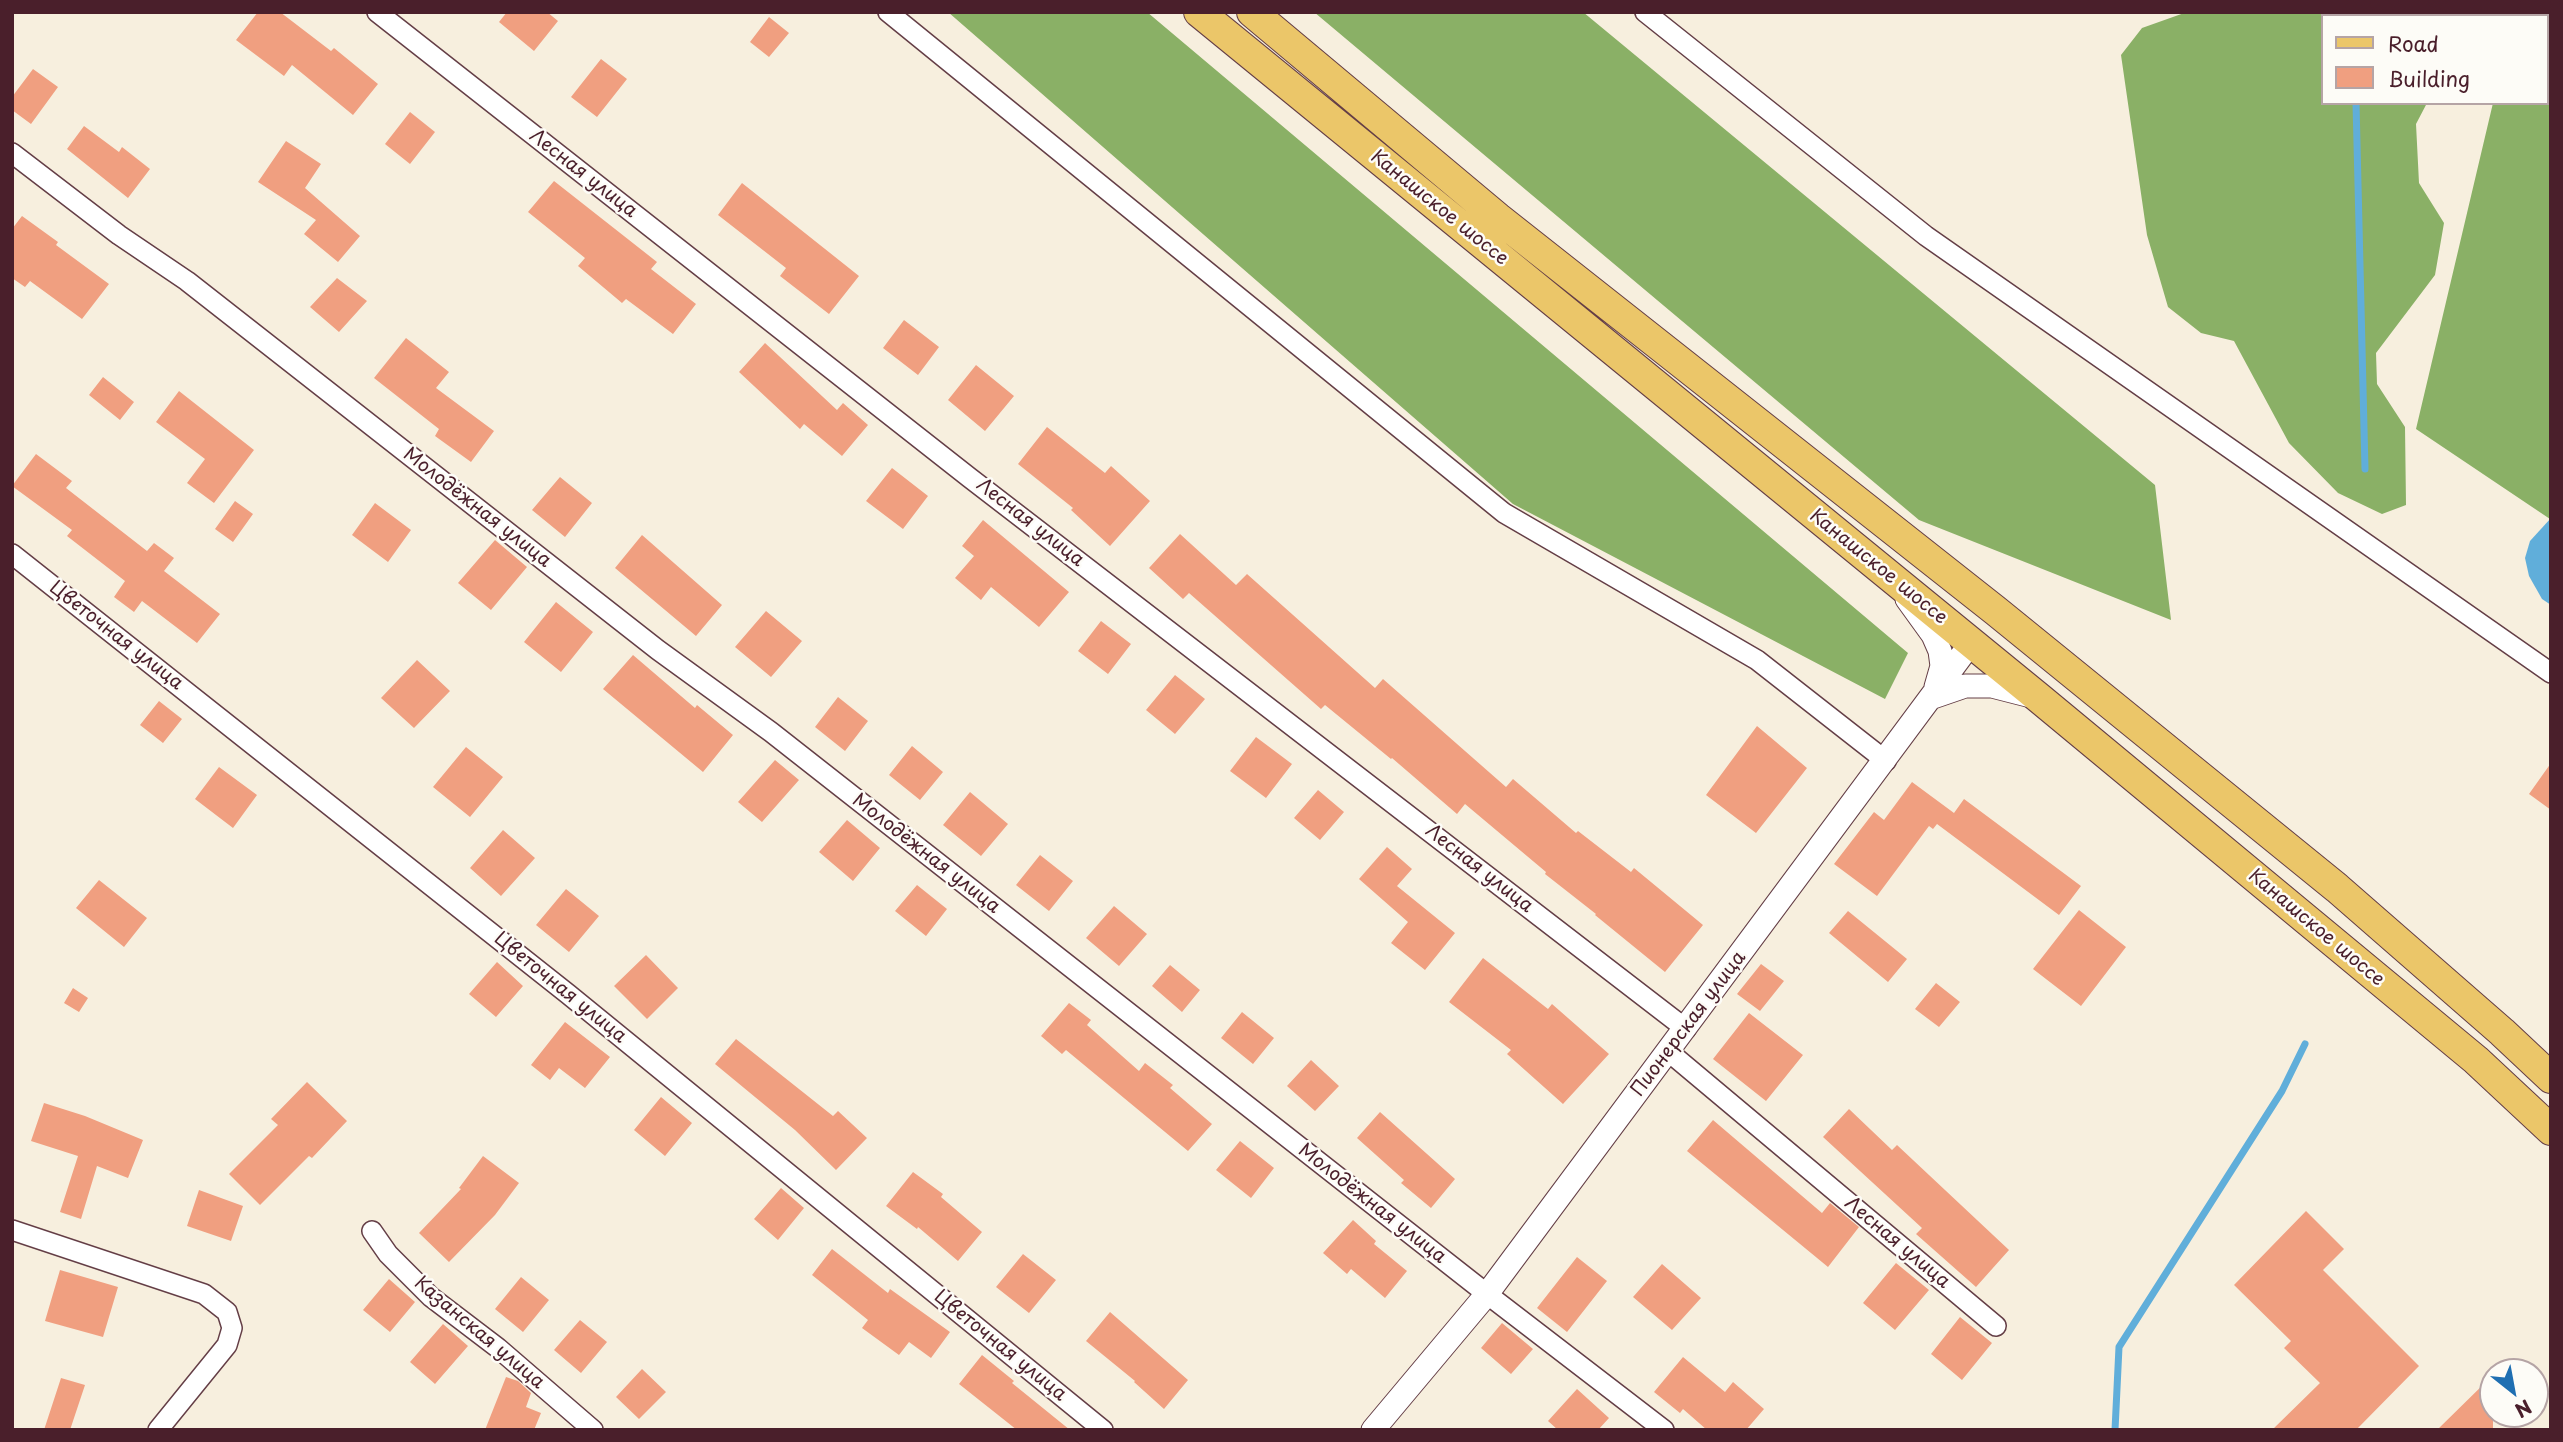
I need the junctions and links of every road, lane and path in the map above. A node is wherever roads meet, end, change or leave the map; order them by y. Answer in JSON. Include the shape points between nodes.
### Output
{"nodes":[{"id":1,"x":377,"y":12,"type":"edge"},
{"id":2,"x":888,"y":12,"type":"edge"},
{"id":3,"x":1199,"y":12,"type":"edge"},
{"id":4,"x":1252,"y":12,"type":"edge"},
{"id":5,"x":1645,"y":12,"type":"edge"},
{"id":6,"x":12,"y":153,"type":"edge"},
{"id":7,"x":12,"y":554,"type":"edge"},
{"id":8,"x":1893,"y":579,"type":"junction"},
{"id":9,"x":1996,"y":611,"type":"junction"},
{"id":10,"x":1971,"y":643,"type":"junction"},
{"id":11,"x":2551,"y":673,"type":"edge"},
{"id":12,"x":1933,"y":697,"type":"junction"},
{"id":13,"x":2039,"y":698,"type":"junction"},
{"id":14,"x":1886,"y":761,"type":"junction"},
{"id":15,"x":1686,"y":1028,"type":"junction"},
{"id":16,"x":1669,"y":1052,"type":"junction"},
{"id":17,"x":2551,"y":1078,"type":"edge"},
{"id":18,"x":2551,"y":1130,"type":"edge"},
{"id":19,"x":12,"y":1230,"type":"edge"},
{"id":20,"x":372,"y":1231,"type":"dead end"},
{"id":21,"x":1487,"y":1294,"type":"junction"},
{"id":22,"x":1996,"y":1326,"type":"dead end"},
{"id":23,"x":158,"y":1430,"type":"edge"},
{"id":24,"x":593,"y":1430,"type":"edge"},
{"id":25,"x":1103,"y":1430,"type":"edge"},
{"id":26,"x":1373,"y":1430,"type":"edge"},
{"id":27,"x":1664,"y":1430,"type":"edge"}],
"edges":[{"from":1,"to":15,"type":"street","name":"Лесная улица","via":[[970,478]]},
{"from":2,"to":14,"type":"street","via":[[1504,513],[1757,660]]},
{"from":3,"to":8,"type":"main road","name":"Канашское шоссе"},
{"from":4,"to":9,"type":"main road","name":"Канашское шоссе","via":[[1498,218]]},
{"from":5,"to":11,"type":"street","via":[[1926,236]]},
{"from":6,"to":21,"type":"street","name":"Молодёжная улица","via":[[187,281],[636,633],[782,741]]},
{"from":7,"to":25,"type":"street","name":"Цветочная улица","via":[[557,985]]},
{"from":8,"to":10,"type":"main road","name":"Канашское шоссе"},
{"from":8,"to":12,"type":"street","via":[[1940,651],[1942,666]]},
{"from":9,"to":10,"type":"main road","name":"Пионерская улица"},
{"from":9,"to":17,"type":"main road","name":"Канашское шоссе","via":[[2337,888]]},
{"from":10,"to":12,"type":"street","name":"Пионерская улица"},
{"from":10,"to":13,"type":"main road","name":"Канашское шоссе"},
{"from":12,"to":13,"type":"street","via":[[1965,686],[1992,686]]},
{"from":12,"to":14,"type":"street","name":"Пионерская улица"},
{"from":13,"to":18,"type":"main road","name":"Канашское шоссе","via":[[2476,1060]]},
{"from":14,"to":15,"type":"street","name":"Пионерская улица"},
{"from":15,"to":16,"type":"street","name":"Пионерская улица"},
{"from":16,"to":21,"type":"street","name":"Пионерская улица"},
{"from":16,"to":22,"type":"street","name":"Лесная улица"},
{"from":19,"to":23,"type":"street","via":[[204,1294],[227,1312],[232,1328],[228,1345]]},
{"from":20,"to":24,"type":"street","name":"Казанская улица","via":[[431,1297]]},
{"from":21,"to":26,"type":"street","name":"Пионерская улица"},
{"from":21,"to":27,"type":"street","name":"Молодёжная улица"}]}
